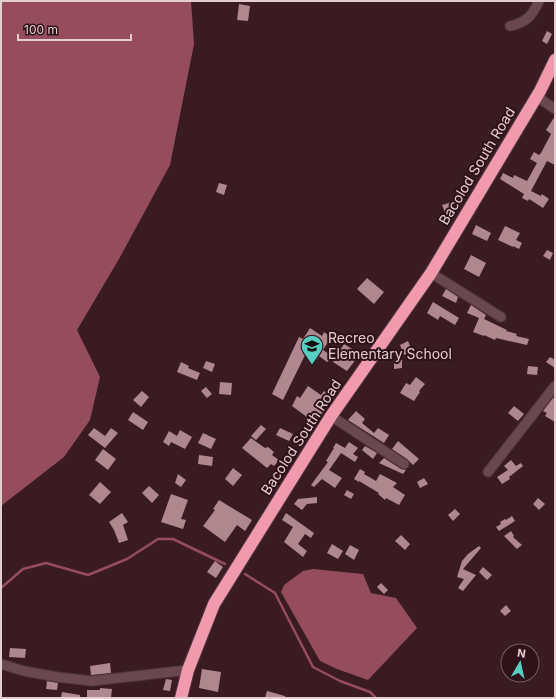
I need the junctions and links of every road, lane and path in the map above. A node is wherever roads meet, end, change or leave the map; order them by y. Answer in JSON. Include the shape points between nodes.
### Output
{"nodes":[{"id":1,"x":539,"y":1,"type":"edge"},
{"id":2,"x":510,"y":26,"type":"dead end"},
{"id":3,"x":555,"y":60,"type":"edge"},
{"id":4,"x":536,"y":96,"type":"junction"},
{"id":5,"x":555,"y":109,"type":"edge"},
{"id":6,"x":431,"y":274,"type":"junction"},
{"id":7,"x":501,"y":317,"type":"dead end"},
{"id":8,"x":555,"y":386,"type":"edge"},
{"id":9,"x":332,"y":416,"type":"junction"},
{"id":10,"x":404,"y":464,"type":"dead end"},
{"id":11,"x":488,"y":472,"type":"dead end"},
{"id":12,"x":1,"y":664,"type":"edge"},
{"id":13,"x":188,"y":670,"type":"junction"},
{"id":14,"x":181,"y":698,"type":"edge"}],
"edges":[{"from":1,"to":2,"type":"street","via":[[533,13],[522,23]]},
{"from":3,"to":4,"type":"highway","name":"Bacolod South Road"},
{"from":4,"to":5,"type":"street"},
{"from":4,"to":6,"type":"highway","name":"Bacolod South Road"},
{"from":6,"to":7,"type":"street"},
{"from":6,"to":9,"type":"highway","name":"Bacolod South Road"},
{"from":8,"to":11,"type":"street"},
{"from":9,"to":10,"type":"street"},
{"from":9,"to":13,"type":"highway","name":"Bacolod South Road","via":[[214,604]]},
{"from":12,"to":13,"type":"street","via":[[50,676],[92,681]]},
{"from":13,"to":14,"type":"highway","name":"Bacolod South Road"}]}
